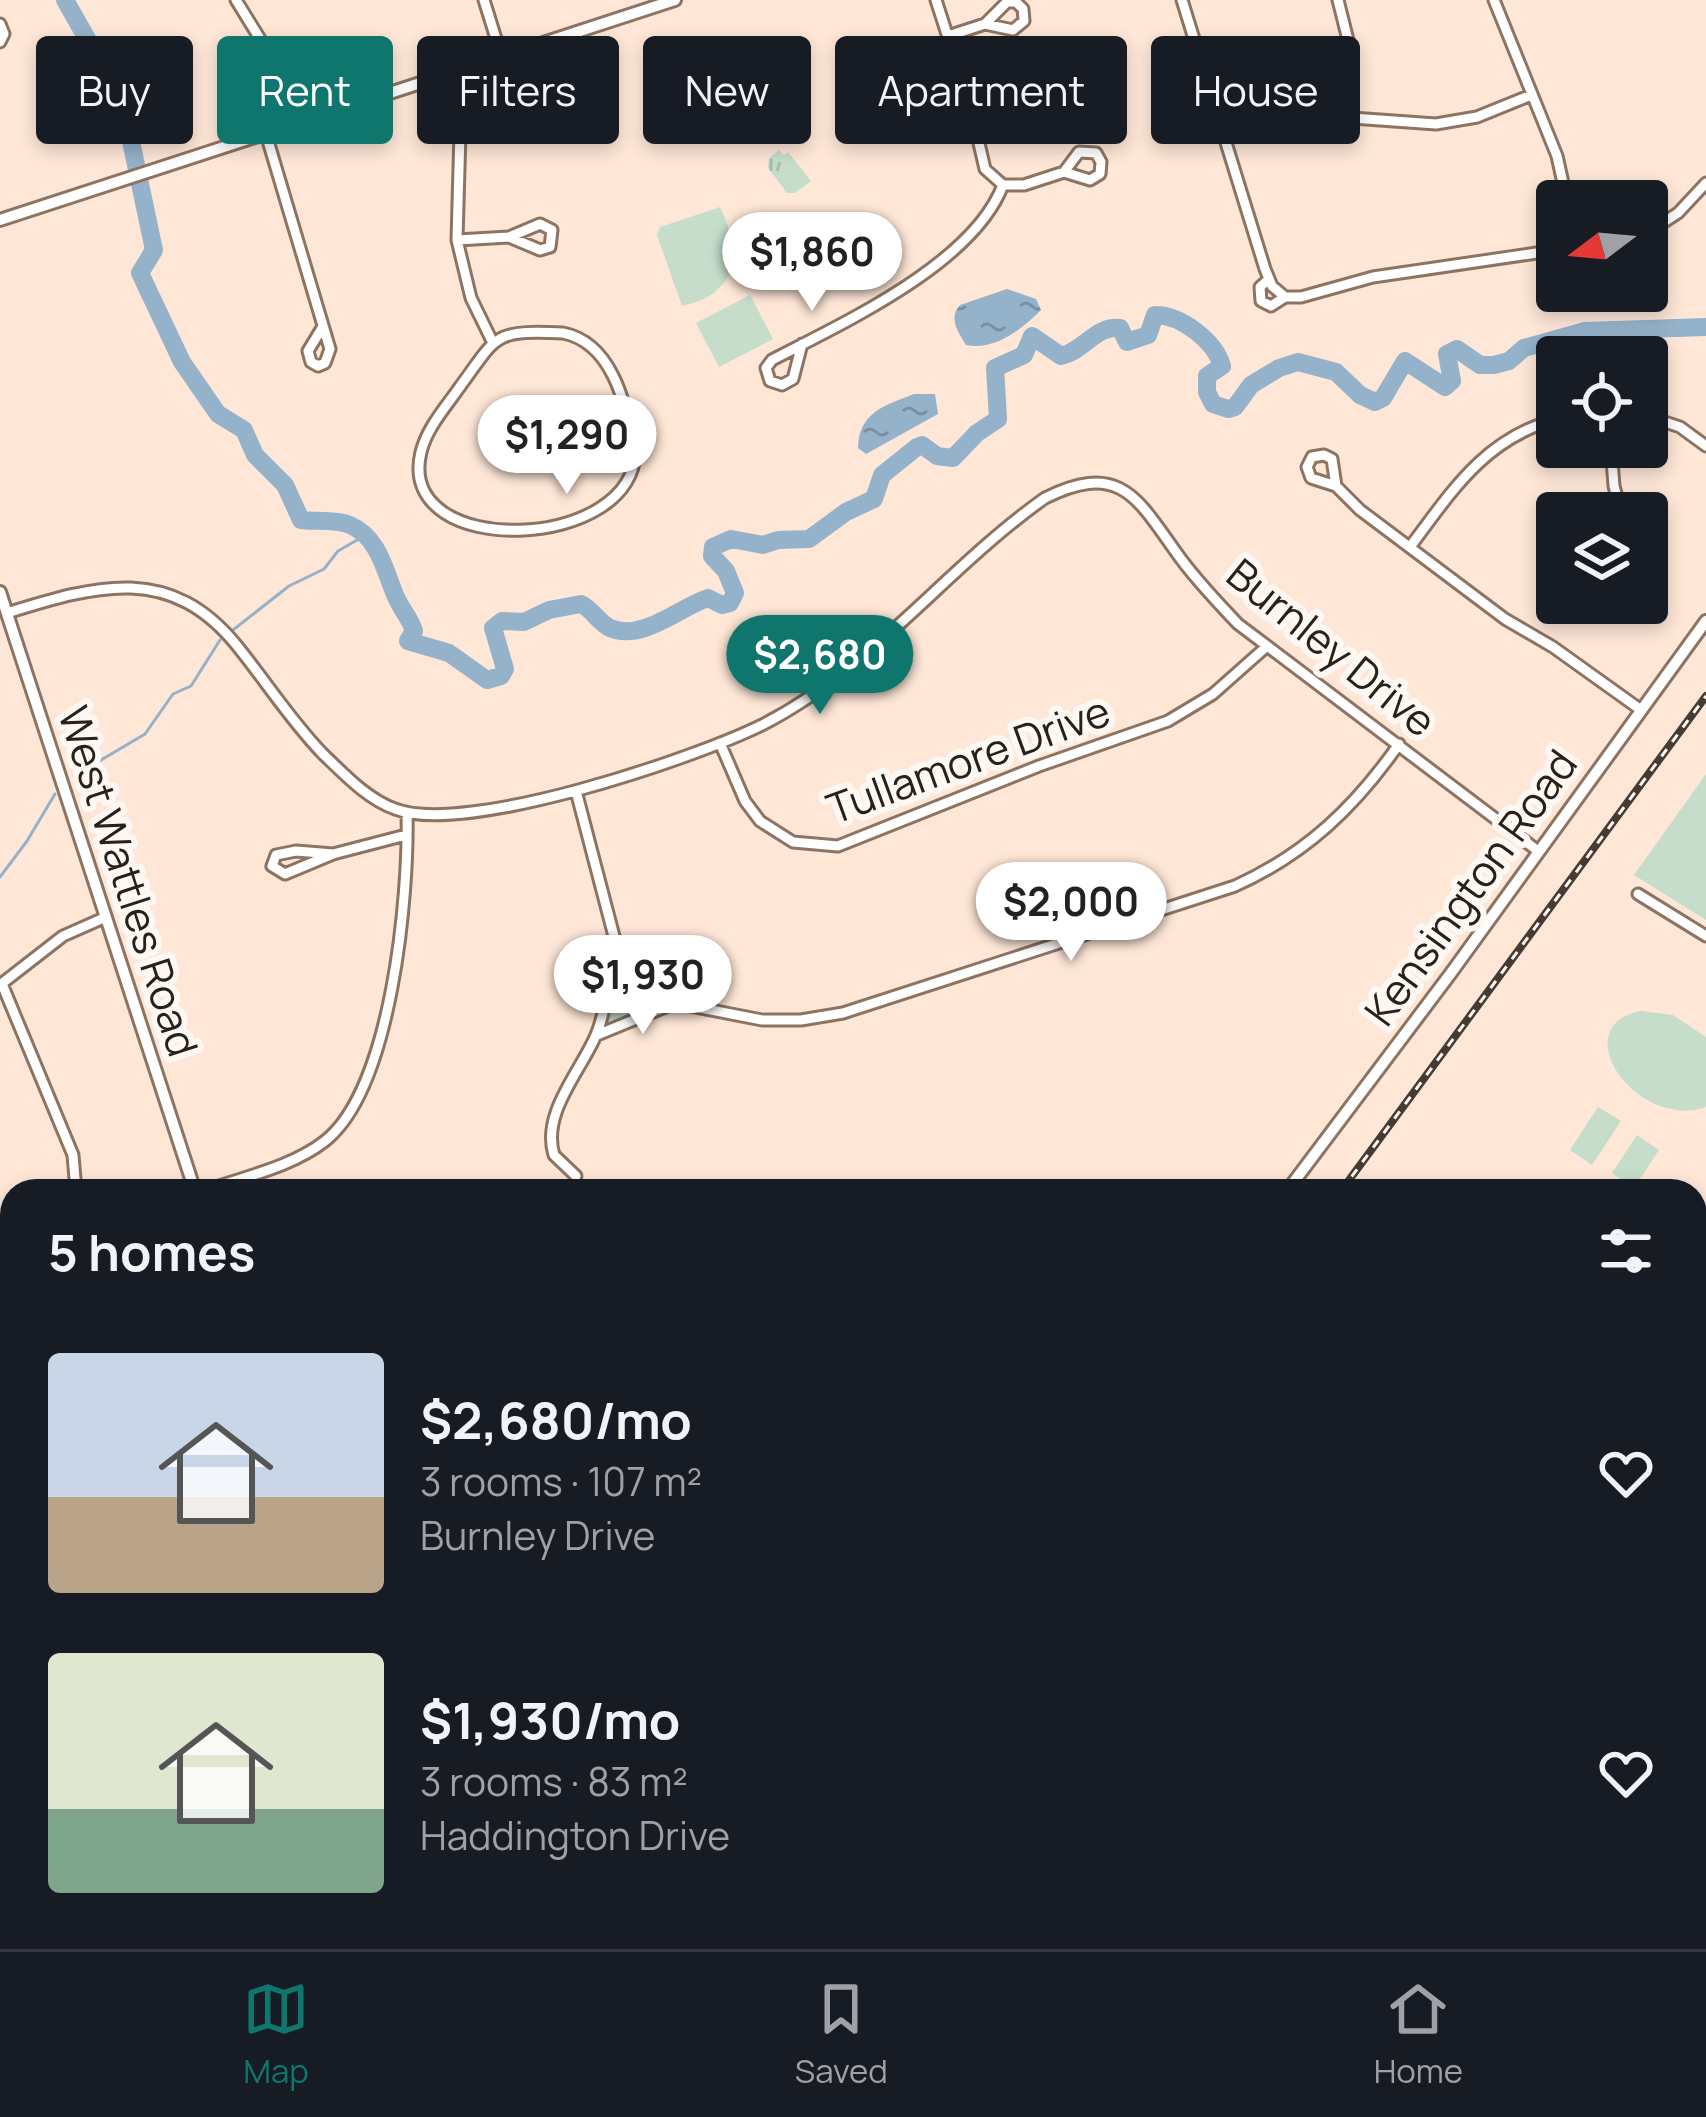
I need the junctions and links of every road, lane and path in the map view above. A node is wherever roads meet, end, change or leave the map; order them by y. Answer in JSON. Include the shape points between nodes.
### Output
{"nodes":[{"id":1,"x":236,"y":0,"type":"edge"},
{"id":2,"x":484,"y":0,"type":"edge"},
{"id":3,"x":633,"y":0,"type":"edge"},
{"id":4,"x":675,"y":0,"type":"edge"},
{"id":5,"x":936,"y":0,"type":"edge"},
{"id":6,"x":1182,"y":0,"type":"edge"},
{"id":7,"x":1337,"y":0,"type":"edge"},
{"id":8,"x":1494,"y":0,"type":"edge"},
{"id":9,"x":638,"y":14,"type":"junction"},
{"id":10,"x":0,"y":24,"type":"edge"},
{"id":11,"x":986,"y":24,"type":"dead end"},
{"id":12,"x":258,"y":36,"type":"edge"},
{"id":13,"x":495,"y":36,"type":"edge"},
{"id":14,"x":570,"y":36,"type":"edge"},
{"id":15,"x":948,"y":36,"type":"joint"},
{"id":16,"x":1193,"y":36,"type":"edge"},
{"id":17,"x":1347,"y":36,"type":"edge"},
{"id":18,"x":0,"y":42,"type":"edge"},
{"id":19,"x":1531,"y":95,"type":"junction"},
{"id":20,"x":1360,"y":119,"type":"edge"},
{"id":21,"x":235,"y":144,"type":"edge"},
{"id":22,"x":269,"y":144,"type":"edge"},
{"id":23,"x":460,"y":144,"type":"edge"},
{"id":24,"x":977,"y":144,"type":"edge"},
{"id":25,"x":1226,"y":144,"type":"edge"},
{"id":26,"x":1064,"y":172,"type":"dead end"},
{"id":27,"x":1562,"y":180,"type":"edge"},
{"id":28,"x":1706,"y":183,"type":"edge"},
{"id":29,"x":1003,"y":185,"type":"junction"},
{"id":30,"x":1668,"y":219,"type":"edge"},
{"id":31,"x":0,"y":220,"type":"edge"},
{"id":32,"x":509,"y":237,"type":"dead end"},
{"id":33,"x":457,"y":240,"type":"junction"},
{"id":34,"x":1536,"y":253,"type":"edge"},
{"id":35,"x":1269,"y":279,"type":"junction"},
{"id":36,"x":1285,"y":297,"type":"junction"},
{"id":37,"x":322,"y":328,"type":"dead end"},
{"id":38,"x":492,"y":341,"type":"junction"},
{"id":39,"x":802,"y":344,"type":"junction"},
{"id":40,"x":1668,"y":423,"type":"edge"},
{"id":41,"x":1536,"y":427,"type":"edge"},
{"id":42,"x":1706,"y":446,"type":"edge"},
{"id":43,"x":1336,"y":486,"type":"dead end"},
{"id":44,"x":1410,"y":548,"type":"junction"},
{"id":45,"x":0,"y":592,"type":"edge"},
{"id":46,"x":7,"y":614,"type":"junction"},
{"id":47,"x":1706,"y":621,"type":"edge"},
{"id":48,"x":1266,"y":647,"type":"junction"},
{"id":49,"x":1641,"y":710,"type":"junction"},
{"id":50,"x":720,"y":743,"type":"junction"},
{"id":51,"x":1400,"y":744,"type":"junction"},
{"id":52,"x":576,"y":791,"type":"junction"},
{"id":53,"x":406,"y":813,"type":"junction"},
{"id":54,"x":406,"y":835,"type":"junction"},
{"id":55,"x":1538,"y":851,"type":"junction"},
{"id":56,"x":333,"y":854,"type":"junction"},
{"id":57,"x":1638,"y":894,"type":"dead end"},
{"id":58,"x":106,"y":916,"type":"junction"},
{"id":59,"x":1706,"y":936,"type":"edge"},
{"id":60,"x":616,"y":944,"type":"junction"},
{"id":61,"x":1,"y":984,"type":"edge"},
{"id":62,"x":675,"y":1004,"type":"junction"},
{"id":63,"x":596,"y":1034,"type":"junction"},
{"id":64,"x":576,"y":1176,"type":"dead end"},
{"id":65,"x":75,"y":1179,"type":"edge"},
{"id":66,"x":191,"y":1179,"type":"edge"},
{"id":67,"x":235,"y":1179,"type":"edge"},
{"id":68,"x":1296,"y":1179,"type":"edge"}],
"edges":[{"from":1,"to":12,"type":"street"},
{"from":2,"to":13,"type":"street"},
{"from":3,"to":9,"type":"street"},
{"from":4,"to":9,"type":"street"},
{"from":5,"to":15,"type":"street"},
{"from":6,"to":16,"type":"street"},
{"from":7,"to":17,"type":"street"},
{"from":8,"to":19,"type":"street"},
{"from":9,"to":14,"type":"street"},
{"from":10,"to":18,"type":"street"},
{"from":11,"to":15,"type":"street"},
{"from":19,"to":20,"type":"street","via":[[1436,124]]},
{"from":19,"to":27,"type":"street"},
{"from":21,"to":31,"type":"street"},
{"from":22,"to":37,"type":"street"},
{"from":23,"to":33,"type":"street"},
{"from":24,"to":29,"type":"street","via":[[988,173]]},
{"from":25,"to":35,"type":"street"},
{"from":26,"to":29,"type":"street"},
{"from":28,"to":30,"type":"street"},
{"from":29,"to":39,"type":"street","via":[[986,215],[916,280]]},
{"from":32,"to":33,"type":"street"},
{"from":33,"to":38,"type":"street"},
{"from":34,"to":36,"type":"street"},
{"from":35,"to":36,"type":"street"},
{"from":35,"to":36,"type":"street","via":[[1261,301],[1271,306]]},
{"from":38,"to":38,"type":"street","via":[[563,334],[598,351],[636,454],[630,479],[609,502],[546,527],[508,532],[470,525],[433,501],[419,472],[424,442]]},
{"from":39,"to":39,"type":"street","via":[[767,364],[773,384],[793,379]]},
{"from":40,"to":42,"type":"street"},
{"from":41,"to":44,"type":"street","via":[[1477,461]]},
{"from":43,"to":44,"type":"street"},
{"from":44,"to":49,"type":"street"},
{"from":45,"to":46,"type":"street","name":"West Wattles Road"},
{"from":46,"to":53,"type":"street","via":[[107,587],[178,598],[222,628],[336,766]]},
{"from":46,"to":58,"type":"street","name":"West Wattles Road"},
{"from":47,"to":49,"type":"street","name":"Kensington Road"},
{"from":48,"to":50,"type":"street","name":"Tullamore Drive","via":[[1168,722],[838,846],[793,842],[760,821]]},
{"from":48,"to":50,"type":"street","name":"Burnley Drive","via":[[1206,590],[1134,496],[1111,483],[1083,484],[1017,519],[833,682]]},
{"from":48,"to":51,"type":"street","name":"Burnley Drive"},
{"from":49,"to":55,"type":"street","name":"Kensington Road"},
{"from":50,"to":52,"type":"street","name":"Burnley Drive"},
{"from":51,"to":55,"type":"street","name":"Burnley Drive"},
{"from":51,"to":62,"type":"street","via":[[1312,842],[1234,886],[832,1016],[762,1020]]},
{"from":52,"to":53,"type":"street","name":"Burnley Drive"},
{"from":52,"to":60,"type":"street"},
{"from":53,"to":54,"type":"street"},
{"from":54,"to":56,"type":"street"},
{"from":54,"to":67,"type":"street","via":[[389,996],[348,1114],[317,1147]]},
{"from":55,"to":68,"type":"street","name":"Kensington Road"},
{"from":56,"to":56,"type":"street","via":[[285,874],[272,866],[287,851]]},
{"from":57,"to":59,"type":"street"},
{"from":58,"to":61,"type":"street","via":[[63,936]]},
{"from":58,"to":66,"type":"street","name":"West Wattles Road"},
{"from":60,"to":62,"type":"street"},
{"from":60,"to":63,"type":"street"},
{"from":61,"to":65,"type":"street","via":[[73,1155]]},
{"from":62,"to":63,"type":"street"},
{"from":63,"to":64,"type":"street","via":[[551,1135],[554,1155]]}]}
